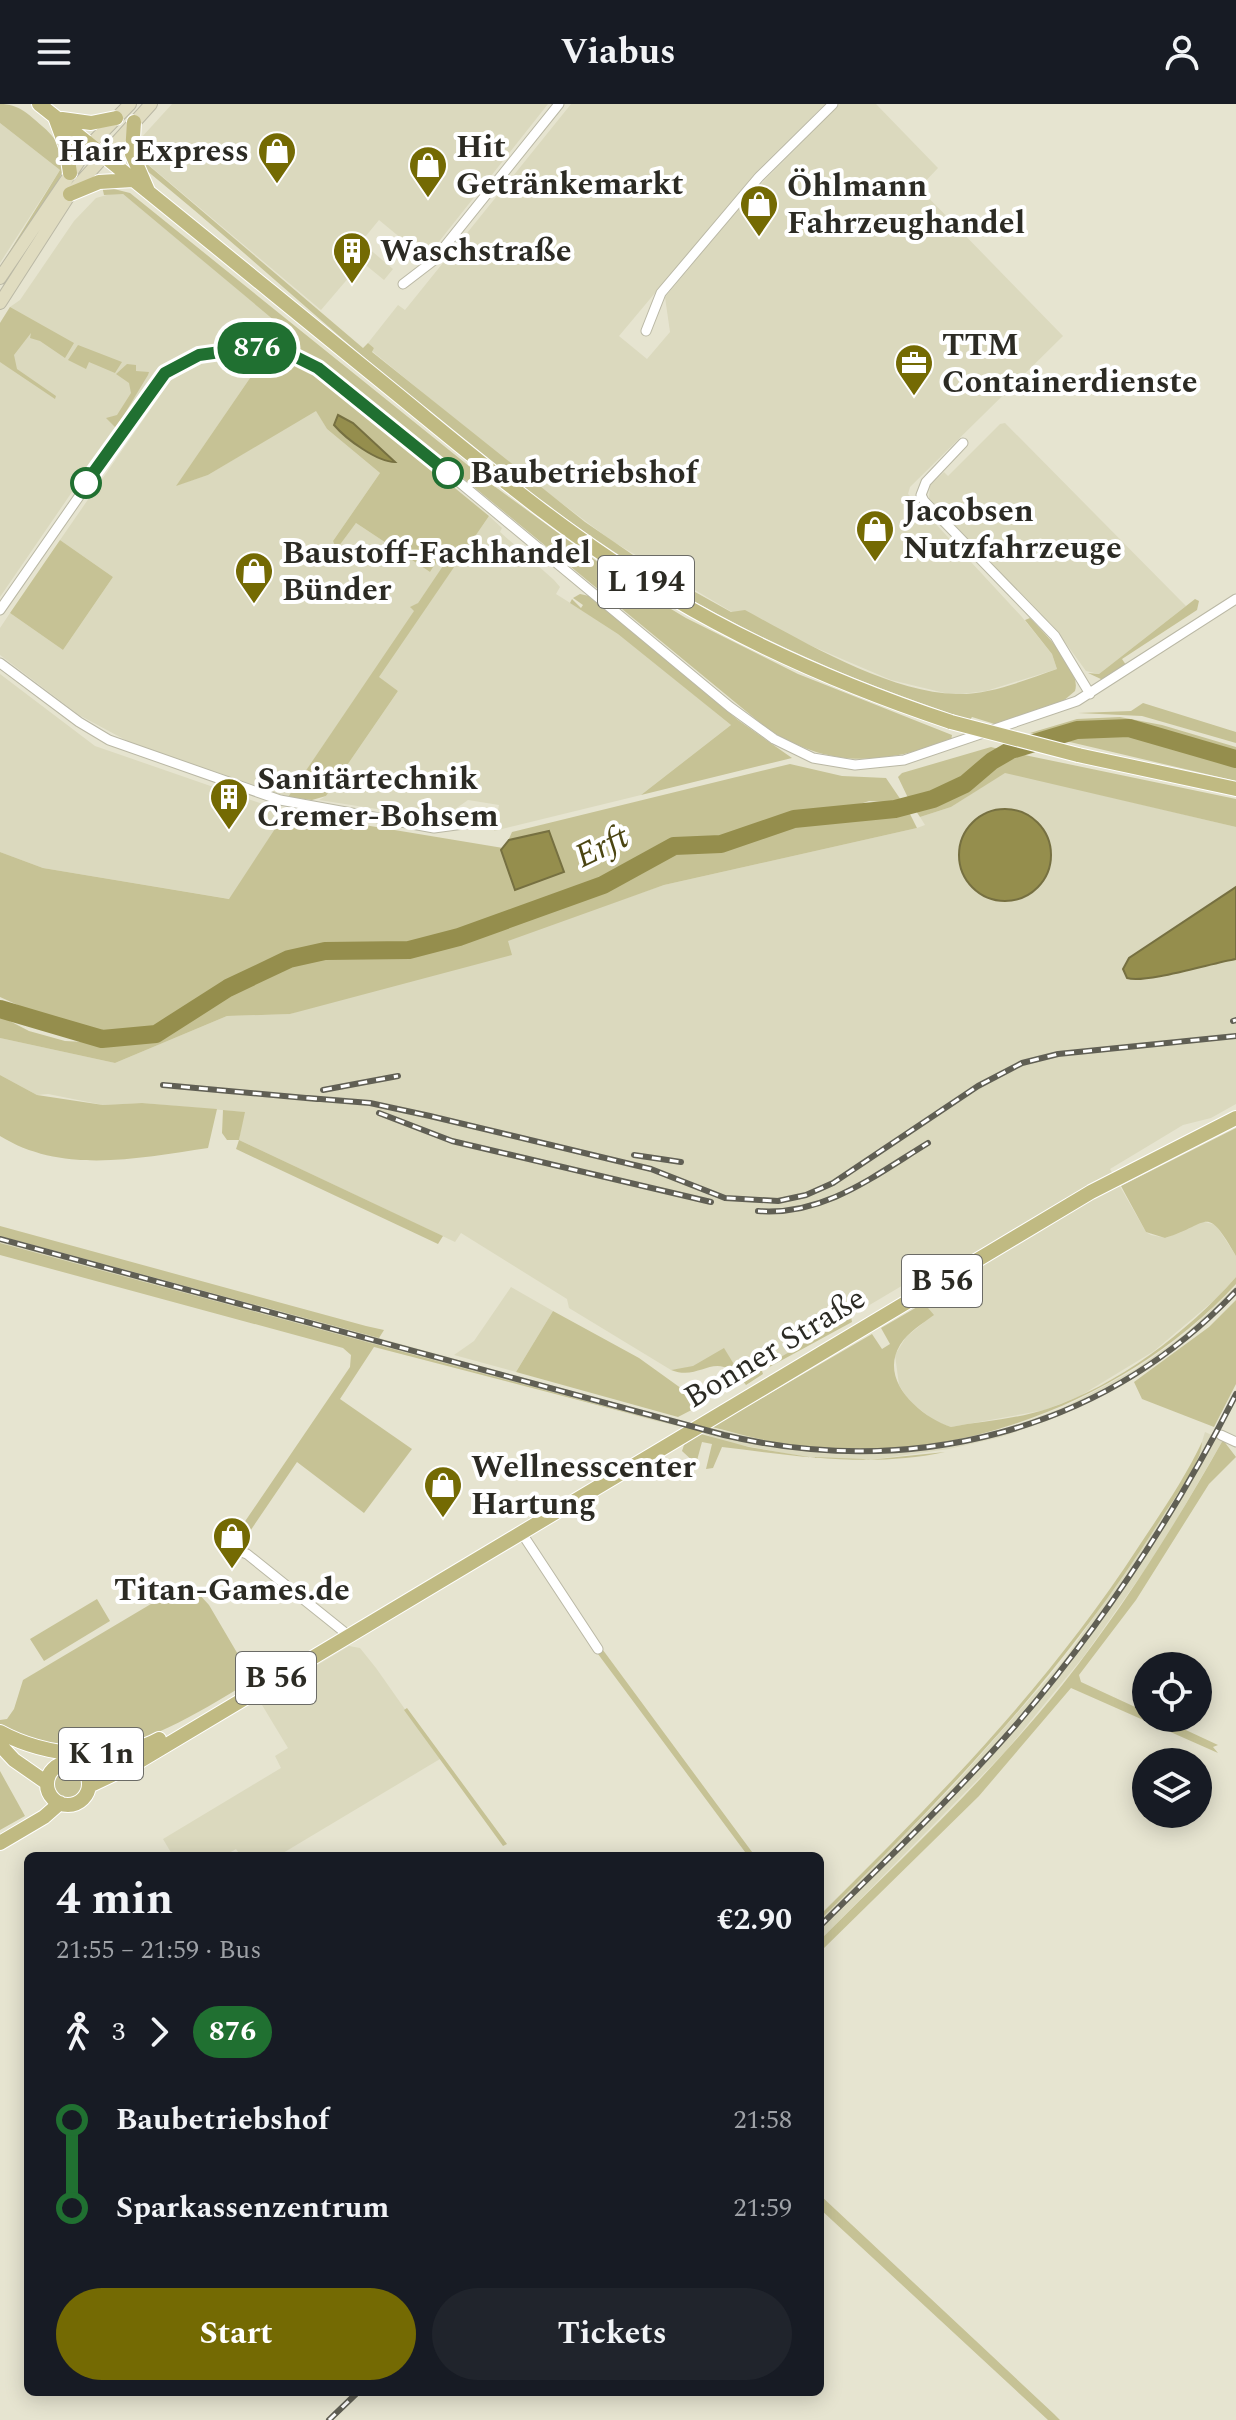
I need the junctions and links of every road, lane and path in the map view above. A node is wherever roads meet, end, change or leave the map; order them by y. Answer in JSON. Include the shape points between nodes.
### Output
{"nodes":[{"id":1,"x":39,"y":104,"type":"edge"},
{"id":2,"x":130,"y":104,"type":"edge"},
{"id":3,"x":151,"y":104,"type":"edge"},
{"id":4,"x":559,"y":104,"type":"edge"},
{"id":5,"x":833,"y":104,"type":"edge"},
{"id":6,"x":55,"y":117,"type":"junction"},
{"id":7,"x":116,"y":118,"type":"junction"},
{"id":8,"x":134,"y":122,"type":"junction"},
{"id":9,"x":90,"y":145,"type":"junction"},
{"id":10,"x":103,"y":155,"type":"junction"},
{"id":11,"x":70,"y":173,"type":"junction"},
{"id":12,"x":133,"y":180,"type":"junction"},
{"id":13,"x":148,"y":191,"type":"junction"},
{"id":14,"x":70,"y":194,"type":"junction"},
{"id":15,"x":1,"y":276,"type":"edge"},
{"id":16,"x":403,"y":284,"type":"dead end"},
{"id":17,"x":0,"y":303,"type":"edge"},
{"id":18,"x":646,"y":331,"type":"dead end"},
{"id":19,"x":963,"y":443,"type":"dead end"},
{"id":20,"x":1236,"y":599,"type":"edge"},
{"id":21,"x":0,"y":610,"type":"edge"},
{"id":22,"x":0,"y":663,"type":"edge"},
{"id":23,"x":1090,"y":694,"type":"junction"},
{"id":24,"x":1236,"y":789,"type":"edge"},
{"id":25,"x":471,"y":823,"type":"dead end"},
{"id":26,"x":1236,"y":1118,"type":"edge"},
{"id":27,"x":1221,"y":1435,"type":"dead end"},
{"id":28,"x":1236,"y":1442,"type":"edge"},
{"id":29,"x":521,"y":1532,"type":"junction"},
{"id":30,"x":233,"y":1549,"type":"dead end"},
{"id":31,"x":348,"y":1635,"type":"junction"},
{"id":32,"x":598,"y":1649,"type":"dead end"},
{"id":33,"x":200,"y":1725,"type":"junction"},
{"id":34,"x":0,"y":1732,"type":"edge"},
{"id":35,"x":5,"y":1749,"type":"edge"},
{"id":36,"x":88,"y":1779,"type":"junction"},
{"id":37,"x":52,"y":1787,"type":"junction"},
{"id":38,"x":0,"y":1843,"type":"edge"}],
"edges":[{"from":1,"to":6,"type":"main road","number":"L 194"},
{"from":2,"to":7,"type":"street"},
{"from":3,"to":8,"type":"street"},
{"from":4,"to":16,"type":"street","via":[[433,261]]},
{"from":5,"to":18,"type":"street","via":[[759,177],[661,293]]},
{"from":6,"to":7,"type":"main road","via":[[86,124]]},
{"from":6,"to":9,"type":"main road","number":"L 194"},
{"from":6,"to":11,"type":"main road"},
{"from":7,"to":9,"type":"street"},
{"from":8,"to":10,"type":"street"},
{"from":8,"to":13,"type":"main road","number":"L 194","via":[[132,154]]},
{"from":9,"to":10,"type":"main road","number":"L 194"},
{"from":9,"to":11,"type":"street"},
{"from":10,"to":12,"type":"main road","number":"L 194"},
{"from":10,"to":14,"type":"street"},
{"from":11,"to":15,"type":"street"},
{"from":12,"to":13,"type":"main road","number":"L 194"},
{"from":12,"to":14,"type":"main road","via":[[99,182]]},
{"from":13,"to":24,"type":"main road","number":"L 194","bridge":true,"via":[[489,469],[616,563],[689,607],[860,690],[951,722]]},
{"from":14,"to":17,"type":"street"},
{"from":19,"to":23,"type":"street","via":[[926,482],[924,501],[1055,636]]},
{"from":20,"to":23,"type":"street"},
{"from":21,"to":23,"type":"street","via":[[165,373],[210,352],[278,350],[335,379],[730,707],[786,746],[832,763],[896,762]]},
{"from":22,"to":25,"type":"street","via":[[109,740],[280,800],[434,828]]},
{"from":26,"to":29,"type":"main road","name":"Bonner Straße","number":"B 56","via":[[1091,1192]]},
{"from":27,"to":28,"type":"street"},
{"from":29,"to":31,"type":"main road","name":"Bonner Straße","number":"B 56"},
{"from":29,"to":32,"type":"street"},
{"from":30,"to":31,"type":"street","via":[[247,1554]]},
{"from":31,"to":33,"type":"main road","number":"B 56"},
{"from":33,"to":34,"type":"main road","number":"K 1n","via":[[185,1726],[141,1747],[96,1754],[34,1745]]},
{"from":33,"to":36,"type":"main road","number":"B 56","via":[[145,1756]]},
{"from":35,"to":37,"type":"main road","number":"K 1n"},
{"from":36,"to":37,"type":"main road","via":[[69,1762]]},
{"from":36,"to":37,"type":"main road","via":[[78,1803]]},
{"from":37,"to":38,"type":"main road","via":[[34,1822]]}]}
